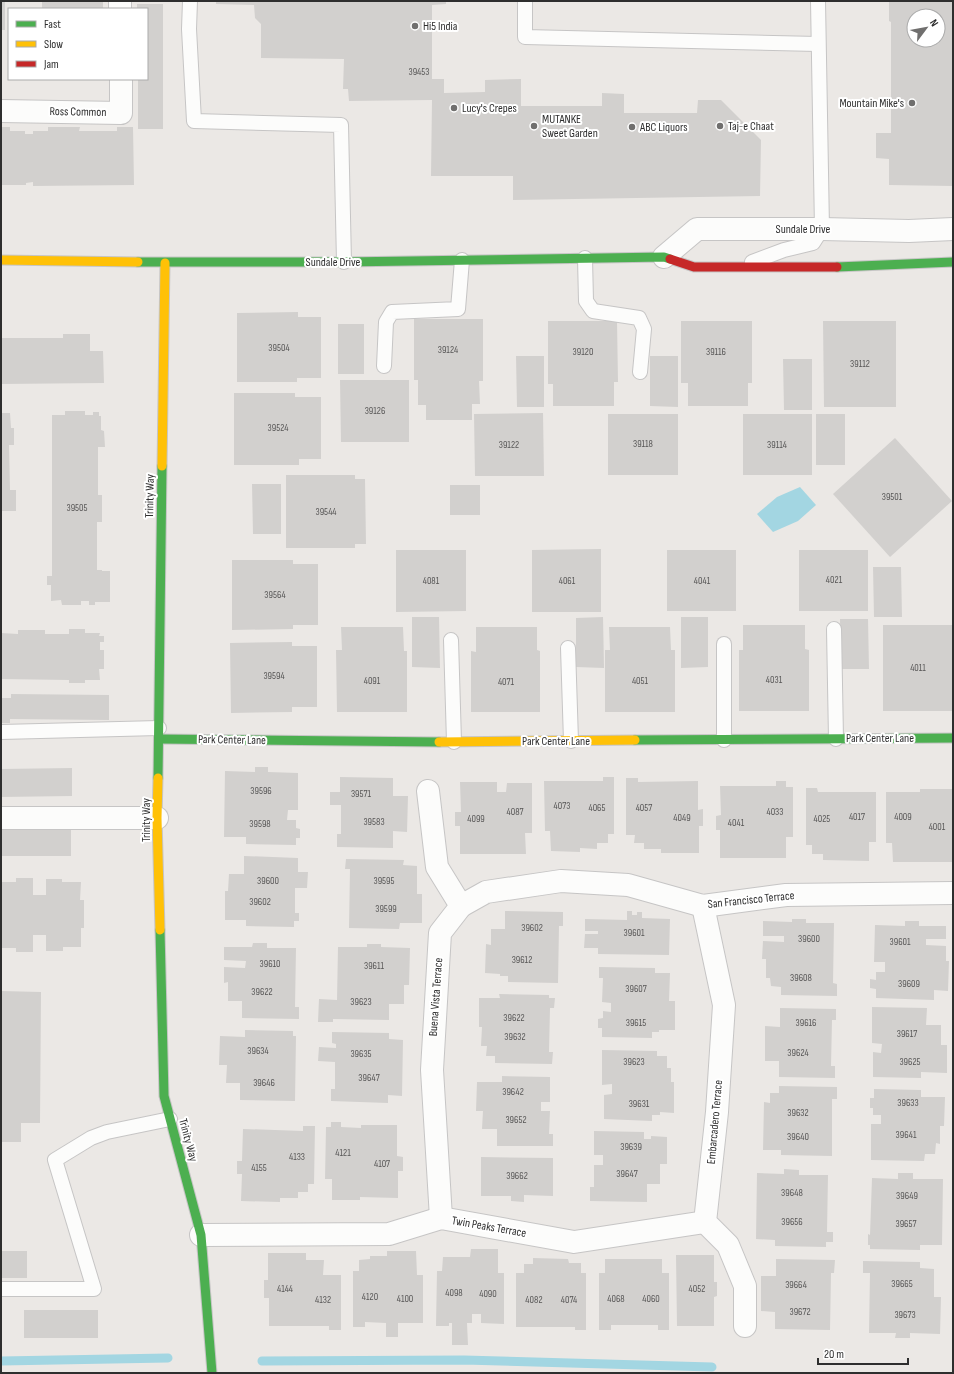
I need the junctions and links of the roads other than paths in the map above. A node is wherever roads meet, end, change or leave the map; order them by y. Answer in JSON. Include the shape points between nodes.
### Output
{"nodes":[{"id":1,"x":190,"y":1,"type":"edge"},
{"id":2,"x":525,"y":1,"type":"edge"},
{"id":3,"x":818,"y":1,"type":"edge"},
{"id":4,"x":818,"y":44,"type":"junction"},
{"id":5,"x":121,"y":80,"type":"edge"},
{"id":6,"x":1,"y":111,"type":"edge"},
{"id":7,"x":822,"y":229,"type":"junction"},
{"id":8,"x":953,"y":229,"type":"edge"},
{"id":9,"x":664,"y":257,"type":"junction"},
{"id":10,"x":584,"y":258,"type":"junction"},
{"id":11,"x":1,"y":260,"type":"edge"},
{"id":12,"x":462,"y":260,"type":"junction"},
{"id":13,"x":344,"y":262,"type":"junction"},
{"id":14,"x":953,"y":262,"type":"edge"},
{"id":15,"x":165,"y":263,"type":"junction"},
{"id":16,"x":740,"y":267,"type":"junction"},
{"id":17,"x":384,"y":366,"type":"dead end"},
{"id":18,"x":640,"y":372,"type":"dead end"},
{"id":19,"x":834,"y":629,"type":"dead end"},
{"id":20,"x":451,"y":640,"type":"dead end"},
{"id":21,"x":724,"y":644,"type":"dead end"},
{"id":22,"x":568,"y":648,"type":"dead end"},
{"id":23,"x":1,"y":732,"type":"edge"},
{"id":24,"x":159,"y":734,"type":"junction"},
{"id":25,"x":953,"y":738,"type":"edge"},
{"id":26,"x":836,"y":739,"type":"junction"},
{"id":27,"x":724,"y":740,"type":"junction"},
{"id":28,"x":571,"y":741,"type":"junction"},
{"id":29,"x":454,"y":742,"type":"junction"},
{"id":30,"x":428,"y":791,"type":"dead end"},
{"id":31,"x":1,"y":818,"type":"edge"},
{"id":32,"x":157,"y":818,"type":"junction"},
{"id":33,"x":953,"y":894,"type":"edge"},
{"id":34,"x":461,"y":906,"type":"junction"},
{"id":35,"x":703,"y":906,"type":"junction"},
{"id":36,"x":170,"y":1119,"type":"junction"},
{"id":37,"x":441,"y":1218,"type":"junction"},
{"id":38,"x":704,"y":1222,"type":"junction"},
{"id":39,"x":201,"y":1235,"type":"junction"},
{"id":40,"x":1,"y":1289,"type":"edge"},
{"id":41,"x":745,"y":1326,"type":"dead end"},
{"id":42,"x":212,"y":1373,"type":"edge"}],
"edges":[{"from":1,"to":13,"type":"lane","via":[[194,121],[341,125]]},
{"from":2,"to":4,"type":"lane","via":[[525,37]]},
{"from":3,"to":4,"type":"lane"},
{"from":4,"to":7,"type":"lane"},
{"from":5,"to":6,"type":"street","name":"Ross Common","via":[[121,113]]},
{"from":7,"to":8,"type":"street","name":"Sundale Drive"},
{"from":7,"to":9,"type":"street","name":"Sundale Drive","via":[[697,228]]},
{"from":7,"to":16,"type":"lane","via":[[813,243],[784,250]]},
{"from":9,"to":10,"type":"street","name":"Sundale Drive"},
{"from":9,"to":16,"type":"street","name":"Sundale Drive","via":[[694,268]]},
{"from":10,"to":12,"type":"street","name":"Sundale Drive"},
{"from":10,"to":18,"type":"lane","via":[[586,301],[594,311],[640,318],[644,329]]},
{"from":11,"to":15,"type":"street","name":"Sundale Drive"},
{"from":12,"to":13,"type":"street","name":"Sundale Drive"},
{"from":12,"to":17,"type":"lane","via":[[458,309],[392,312],[386,322]]},
{"from":13,"to":15,"type":"street","name":"Sundale Drive"},
{"from":14,"to":16,"type":"street","name":"Sundale Drive"},
{"from":15,"to":24,"type":"street","name":"Trinity Way"},
{"from":19,"to":26,"type":"lane"},
{"from":20,"to":29,"type":"lane"},
{"from":21,"to":27,"type":"lane"},
{"from":22,"to":28,"type":"lane"},
{"from":23,"to":24,"type":"lane"},
{"from":24,"to":29,"type":"street","name":"Park Center Lane"},
{"from":24,"to":32,"type":"street","name":"Trinity Way"},
{"from":25,"to":26,"type":"street","name":"Park Center Lane"},
{"from":26,"to":27,"type":"street","name":"Park Center Lane"},
{"from":27,"to":28,"type":"street","name":"Park Center Lane"},
{"from":28,"to":29,"type":"street","name":"Park Center Lane"},
{"from":30,"to":34,"type":"street","via":[[437,867]]},
{"from":31,"to":32,"type":"street"},
{"from":32,"to":36,"type":"street","name":"Trinity Way","via":[[164,1096]]},
{"from":33,"to":35,"type":"street","name":"San Francisco Terrace","via":[[786,895]]},
{"from":34,"to":35,"type":"street","name":"San Francisco Terrace","via":[[486,892],[561,881],[628,885]]},
{"from":34,"to":37,"type":"street","name":"Buena Vista Terrace","via":[[440,933],[432,1070]]},
{"from":35,"to":38,"type":"street","name":"Embarcadero Terrace","via":[[724,1005],[717,1112]]},
{"from":36,"to":39,"type":"street","name":"Trinity Way"},
{"from":36,"to":40,"type":"lane","via":[[107,1132],[91,1138],[55,1160],[94,1289]]},
{"from":37,"to":38,"type":"street","name":"Twin Peaks Terrace","via":[[574,1242]]},
{"from":37,"to":39,"type":"street","name":"Twin Peaks Terrace","via":[[388,1234]]},
{"from":38,"to":41,"type":"street","via":[[728,1245],[745,1286]]},
{"from":39,"to":42,"type":"street","name":"Trinity Way"}]}
